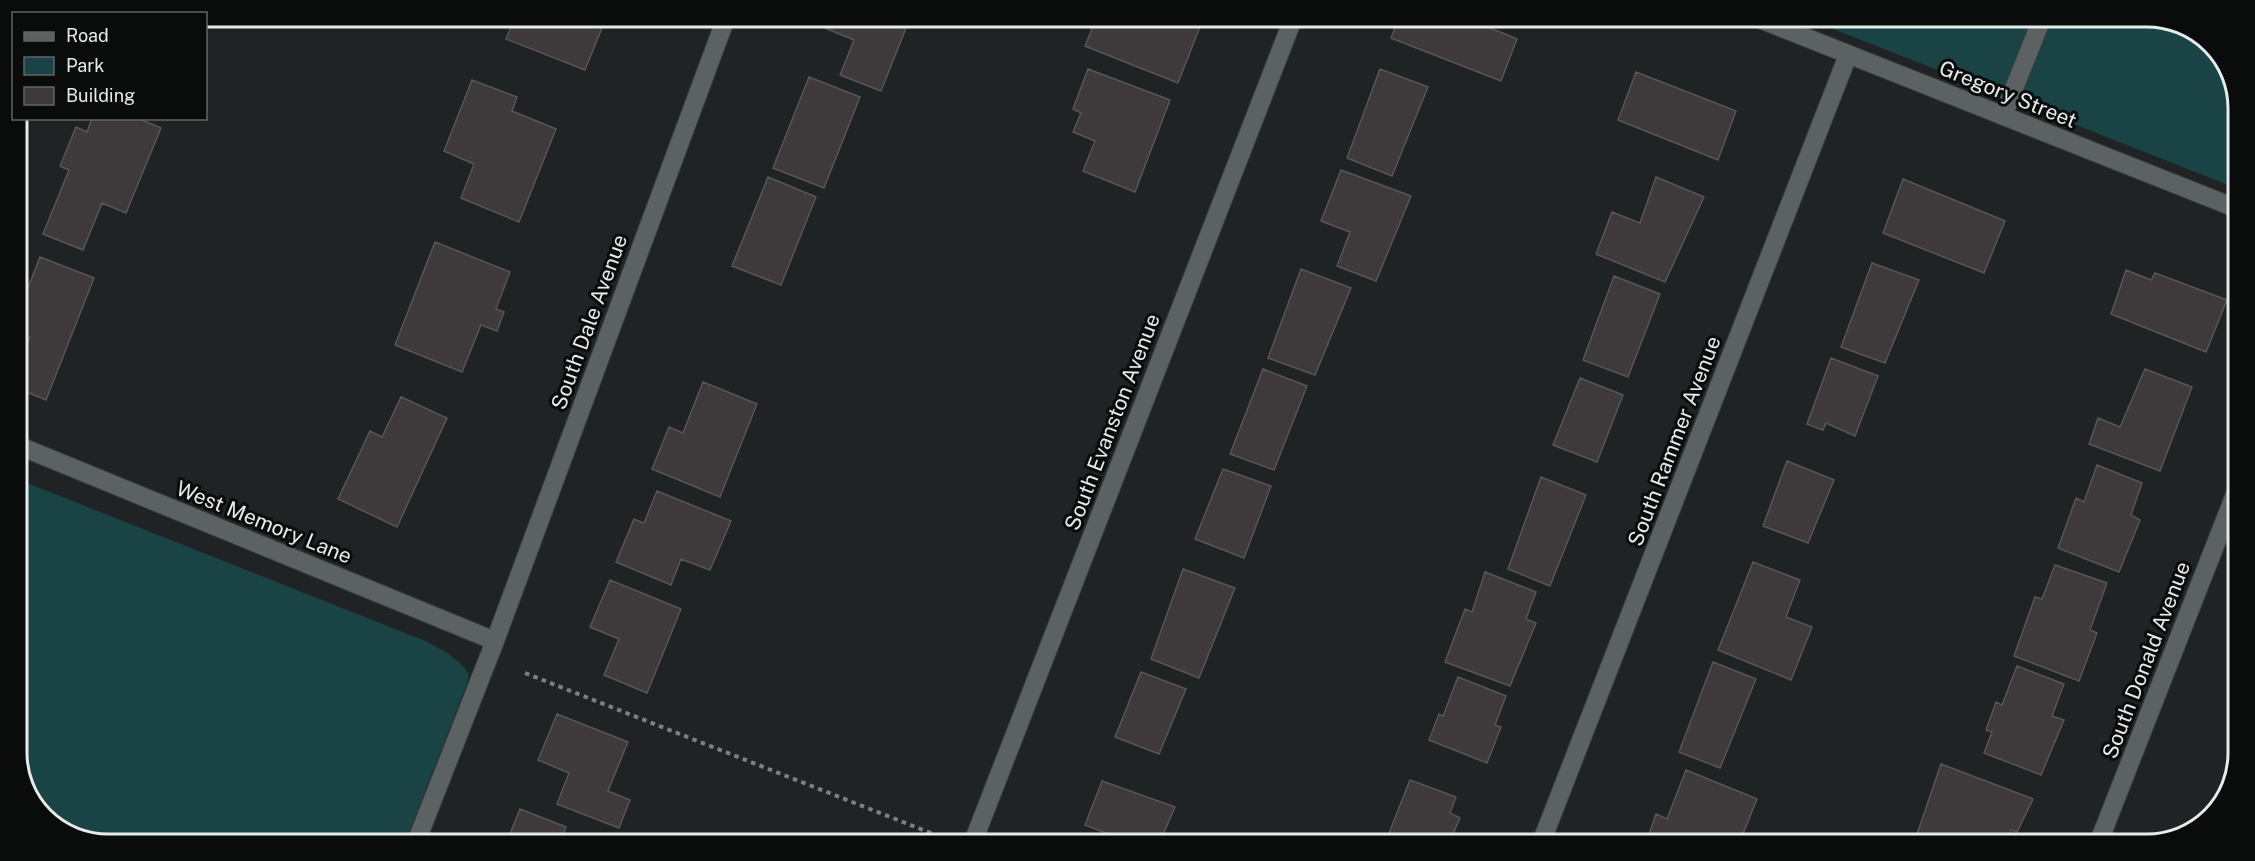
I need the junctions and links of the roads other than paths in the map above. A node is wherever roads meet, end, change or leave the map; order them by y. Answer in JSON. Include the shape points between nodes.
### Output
{"nodes":[{"id":1,"x":723,"y":27,"type":"edge"},
{"id":2,"x":1290,"y":27,"type":"edge"},
{"id":3,"x":1778,"y":27,"type":"edge"},
{"id":4,"x":2039,"y":27,"type":"edge"},
{"id":5,"x":1848,"y":55,"type":"junction"},
{"id":6,"x":2003,"y":116,"type":"junction"},
{"id":7,"x":2228,"y":205,"type":"edge"},
{"id":8,"x":27,"y":450,"type":"edge"},
{"id":9,"x":2228,"y":512,"type":"edge"},
{"id":10,"x":495,"y":641,"type":"junction"},
{"id":11,"x":419,"y":834,"type":"edge"},
{"id":12,"x":976,"y":834,"type":"edge"},
{"id":13,"x":1545,"y":834,"type":"edge"},
{"id":14,"x":2102,"y":834,"type":"edge"}],
"edges":[{"from":1,"to":10,"type":"street","name":"South Dale Avenue"},
{"from":2,"to":12,"type":"street","name":"South Evanston Avenue"},
{"from":3,"to":5,"type":"street","name":"Gregory Street"},
{"from":4,"to":6,"type":"street"},
{"from":5,"to":6,"type":"street","name":"Gregory Street"},
{"from":5,"to":13,"type":"street","name":"South Rammer Avenue"},
{"from":6,"to":7,"type":"street","name":"Gregory Street"},
{"from":8,"to":10,"type":"street","name":"West Memory Lane"},
{"from":9,"to":14,"type":"street","name":"South Donald Avenue"},
{"from":10,"to":11,"type":"street","name":"South Dale Avenue"}]}
